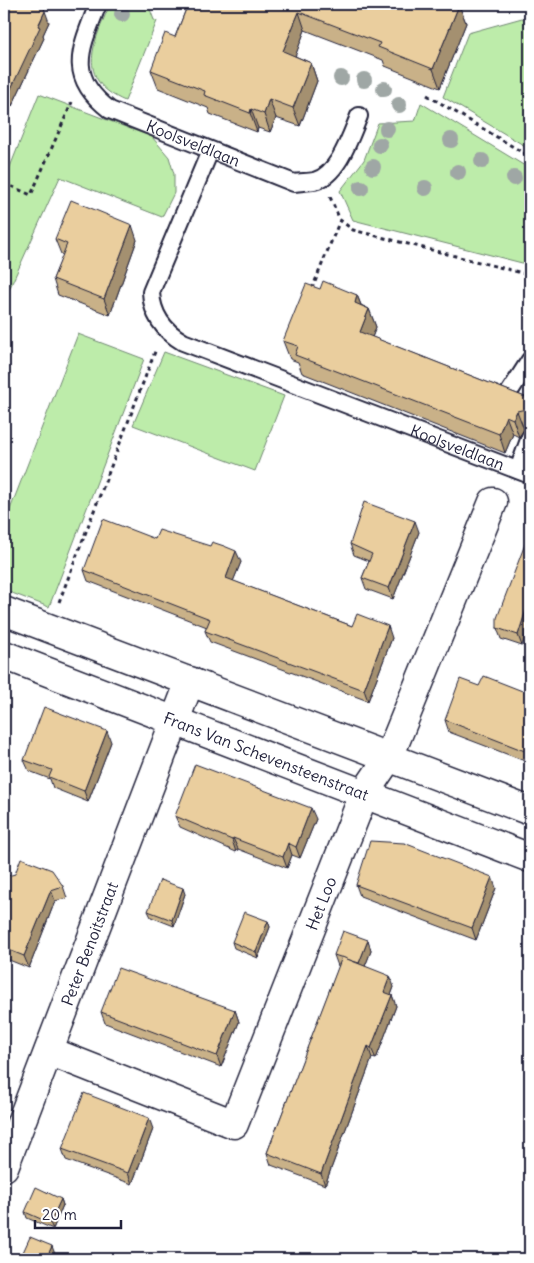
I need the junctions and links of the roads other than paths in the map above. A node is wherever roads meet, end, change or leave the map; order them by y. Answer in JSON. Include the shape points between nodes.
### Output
{"nodes":[{"id":1,"x":98,"y":4,"type":"edge"},
{"id":2,"x":359,"y":116,"type":"dead end"},
{"id":3,"x":210,"y":151,"type":"junction"},
{"id":4,"x":530,"y":360,"type":"edge"},
{"id":5,"x":510,"y":391,"type":"edge"},
{"id":6,"x":530,"y":437,"type":"edge"},
{"id":7,"x":524,"y":473,"type":"edge"},
{"id":8,"x":493,"y":502,"type":"dead end"},
{"id":9,"x":4,"y":611,"type":"edge"},
{"id":10,"x":4,"y":655,"type":"edge"},
{"id":11,"x":190,"y":681,"type":"junction"},
{"id":12,"x":175,"y":720,"type":"junction"},
{"id":13,"x":389,"y":757,"type":"junction"},
{"id":14,"x":364,"y":794,"type":"junction"},
{"id":15,"x":530,"y":811,"type":"edge"},
{"id":16,"x":530,"y":858,"type":"edge"},
{"id":17,"x":49,"y":1051,"type":"junction"},
{"id":18,"x":4,"y":1167,"type":"edge"}],
"edges":[{"from":1,"to":3,"type":"lane","name":"Koolsveldlaan","via":[[81,48],[79,64],[82,78],[95,96],[110,110]]},
{"from":2,"to":3,"type":"lane","name":"Koolsveldlaan","via":[[346,148],[333,167],[316,181],[294,182]]},
{"from":3,"to":7,"type":"lane","name":"Koolsveldlaan","via":[[151,292],[152,305],[164,328],[183,342]]},
{"from":4,"to":5,"type":"lane"},
{"from":6,"to":7,"type":"lane"},
{"from":8,"to":13,"type":"street","name":"Het Loo"},
{"from":9,"to":11,"type":"street"},
{"from":10,"to":12,"type":"street","name":"Frans Van Schevensteenstraat"},
{"from":11,"to":12,"type":"street","name":"Peter Benoitstraat"},
{"from":11,"to":13,"type":"street"},
{"from":12,"to":14,"type":"street","name":"Frans Van Schevensteenstraat"},
{"from":12,"to":17,"type":"street","name":"Peter Benoitstraat"},
{"from":13,"to":14,"type":"street","name":"Het Loo"},
{"from":13,"to":15,"type":"street"},
{"from":14,"to":16,"type":"street","name":"Frans Van Schevensteenstraat"},
{"from":14,"to":17,"type":"street","name":"Het Loo","via":[[234,1124]]},
{"from":17,"to":18,"type":"street","name":"Peter Benoitstraat"}]}
